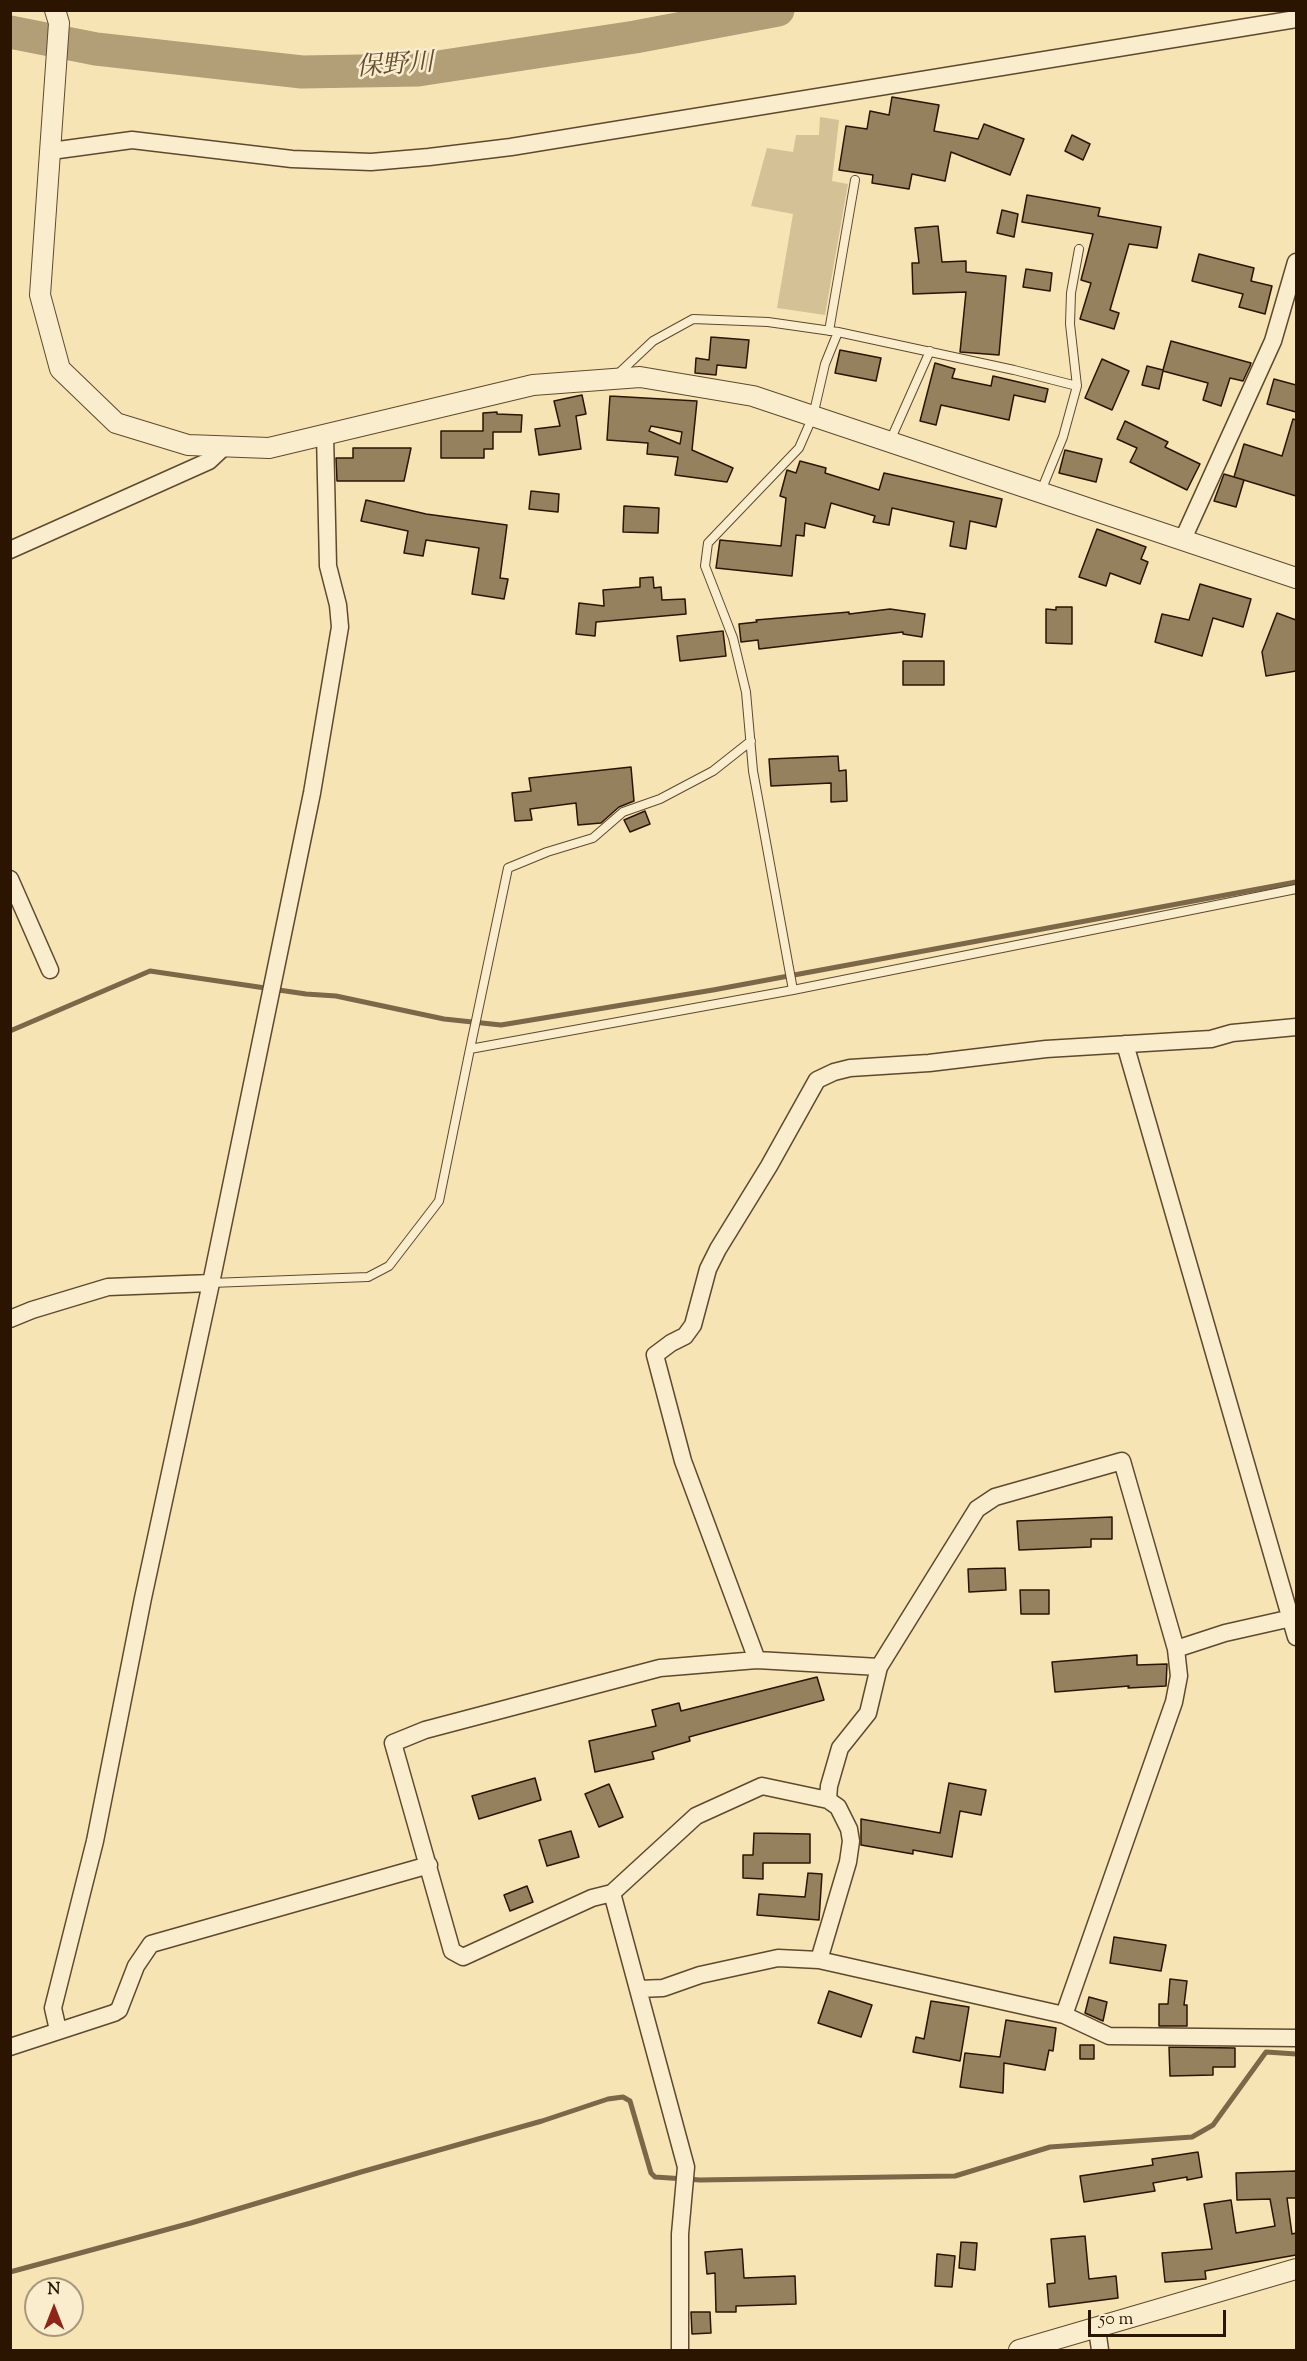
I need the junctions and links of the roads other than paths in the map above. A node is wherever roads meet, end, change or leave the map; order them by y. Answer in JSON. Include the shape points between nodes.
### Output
{"nodes":[{"id":1,"x":55,"y":10,"type":"edge"},
{"id":2,"x":1296,"y":19,"type":"edge"},
{"id":3,"x":51,"y":151,"type":"junction"},
{"id":4,"x":855,"y":180,"type":"dead end"},
{"id":5,"x":1079,"y":249,"type":"dead end"},
{"id":6,"x":1296,"y":262,"type":"edge"},
{"id":7,"x":1291,"y":304,"type":"edge"},
{"id":8,"x":828,"y":331,"type":"junction"},
{"id":9,"x":838,"y":332,"type":"junction"},
{"id":10,"x":930,"y":351,"type":"junction"},
{"id":11,"x":614,"y":379,"type":"junction"},
{"id":12,"x":1077,"y":386,"type":"junction"},
{"id":13,"x":813,"y":416,"type":"junction"},
{"id":14,"x":325,"y":434,"type":"junction"},
{"id":15,"x":890,"y":441,"type":"junction"},
{"id":16,"x":225,"y":446,"type":"junction"},
{"id":17,"x":1041,"y":492,"type":"junction"},
{"id":18,"x":1183,"y":539,"type":"junction"},
{"id":19,"x":10,"y":550,"type":"edge"},
{"id":20,"x":1296,"y":578,"type":"edge"},
{"id":21,"x":751,"y":741,"type":"junction"},
{"id":22,"x":10,"y":879,"type":"edge"},
{"id":23,"x":1296,"y":889,"type":"edge"},
{"id":24,"x":50,"y":970,"type":"dead end"},
{"id":25,"x":794,"y":990,"type":"junction"},
{"id":26,"x":1296,"y":1027,"type":"edge"},
{"id":27,"x":1125,"y":1044,"type":"junction"},
{"id":28,"x":470,"y":1049,"type":"junction"},
{"id":29,"x":211,"y":1283,"type":"junction"},
{"id":30,"x":10,"y":1319,"type":"edge"},
{"id":31,"x":1293,"y":1618,"type":"edge"},
{"id":32,"x":1296,"y":1637,"type":"edge"},
{"id":33,"x":1176,"y":1649,"type":"junction"},
{"id":34,"x":757,"y":1660,"type":"junction"},
{"id":35,"x":879,"y":1667,"type":"junction"},
{"id":36,"x":828,"y":1800,"type":"junction"},
{"id":37,"x":429,"y":1865,"type":"junction"},
{"id":38,"x":612,"y":1893,"type":"junction"},
{"id":39,"x":819,"y":1960,"type":"junction"},
{"id":40,"x":639,"y":1989,"type":"junction"},
{"id":41,"x":1064,"y":2015,"type":"junction"},
{"id":42,"x":58,"y":2030,"type":"junction"},
{"id":43,"x":1296,"y":2038,"type":"edge"},
{"id":44,"x":10,"y":2048,"type":"edge"},
{"id":45,"x":1296,"y":2269,"type":"edge"},
{"id":46,"x":1097,"y":2329,"type":"junction"},
{"id":47,"x":680,"y":2350,"type":"edge"},
{"id":48,"x":1019,"y":2350,"type":"edge"},
{"id":49,"x":1100,"y":2350,"type":"edge"}],
"edges":[{"from":1,"to":3,"type":"street","via":[[58,23]]},
{"from":2,"to":3,"type":"street","via":[[429,157],[371,162],[292,159],[132,140]]},
{"from":3,"to":16,"type":"street","via":[[40,295],[60,369],[116,423],[188,445]]},
{"from":4,"to":8,"type":"lane"},
{"from":5,"to":12,"type":"lane","via":[[1070,324]]},
{"from":6,"to":7,"type":"street"},
{"from":7,"to":18,"type":"street"},
{"from":8,"to":9,"type":"lane"},
{"from":8,"to":11,"type":"lane","via":[[768,322],[693,319],[653,341]]},
{"from":9,"to":10,"type":"lane"},
{"from":9,"to":13,"type":"lane","via":[[825,364]]},
{"from":10,"to":12,"type":"lane"},
{"from":10,"to":15,"type":"lane"},
{"from":11,"to":13,"type":"street","via":[[640,377],[753,396]]},
{"from":11,"to":14,"type":"street","via":[[533,385]]},
{"from":12,"to":17,"type":"lane","via":[[1063,437]]},
{"from":13,"to":15,"type":"street"},
{"from":13,"to":21,"type":"lane","via":[[799,448],[708,543],[705,566],[733,638],[746,692]]},
{"from":14,"to":16,"type":"street","via":[[269,448]]},
{"from":14,"to":29,"type":"street","via":[[328,566],[340,627],[312,793]]},
{"from":15,"to":17,"type":"street"},
{"from":16,"to":19,"type":"street","via":[[209,461]]},
{"from":17,"to":18,"type":"street"},
{"from":18,"to":20,"type":"street"},
{"from":21,"to":25,"type":"lane","via":[[753,771]]},
{"from":21,"to":28,"type":"lane","via":[[713,771],[660,799],[623,812],[593,838],[508,868]]},
{"from":22,"to":24,"type":"street"},
{"from":23,"to":25,"type":"lane"},
{"from":25,"to":28,"type":"lane"},
{"from":26,"to":27,"type":"street","via":[[1232,1033],[1211,1039]]},
{"from":27,"to":31,"type":"street"},
{"from":27,"to":34,"type":"street","via":[[850,1068],[818,1080],[807,1095],[708,1269],[693,1325],[685,1336],[655,1355],[683,1461]]},
{"from":28,"to":29,"type":"lane","via":[[439,1201],[388,1266],[368,1277]]},
{"from":29,"to":30,"type":"street","via":[[108,1287]]},
{"from":29,"to":42,"type":"street","via":[[95,1841],[53,2008]]},
{"from":31,"to":32,"type":"street"},
{"from":31,"to":33,"type":"street"},
{"from":33,"to":35,"type":"street","via":[[1122,1461],[995,1497],[977,1509]]},
{"from":33,"to":41,"type":"street","via":[[1179,1676],[1174,1702]]},
{"from":34,"to":35,"type":"street"},
{"from":34,"to":37,"type":"street","via":[[660,1668],[425,1730],[393,1743]]},
{"from":35,"to":36,"type":"street","via":[[868,1713],[840,1748]]},
{"from":36,"to":38,"type":"street","via":[[762,1786],[696,1816]]},
{"from":36,"to":39,"type":"street","via":[[843,1815],[851,1841]]},
{"from":37,"to":38,"type":"street","via":[[452,1952],[463,1957],[592,1898]]},
{"from":37,"to":42,"type":"street","via":[[152,1944],[136,1966],[119,2010]]},
{"from":38,"to":40,"type":"street"},
{"from":39,"to":40,"type":"street","via":[[778,1958],[700,1975],[663,1988]]},
{"from":39,"to":41,"type":"street"},
{"from":40,"to":47,"type":"street","via":[[686,2167],[680,2234]]},
{"from":41,"to":43,"type":"street","via":[[1109,2036]]},
{"from":42,"to":44,"type":"street"},
{"from":45,"to":46,"type":"street"},
{"from":46,"to":48,"type":"street"},
{"from":46,"to":49,"type":"street"}]}
